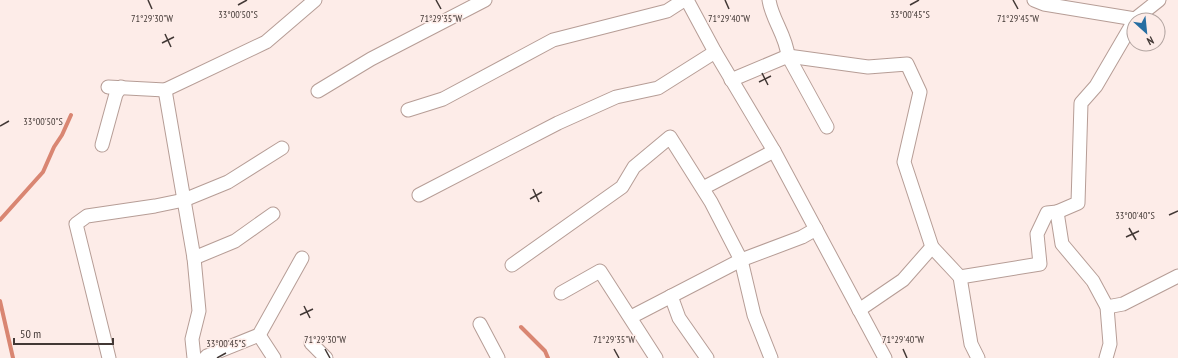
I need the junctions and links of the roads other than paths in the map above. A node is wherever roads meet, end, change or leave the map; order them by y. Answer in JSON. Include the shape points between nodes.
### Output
{"nodes":[{"id":1,"x":315,"y":0,"type":"edge"},
{"id":2,"x":486,"y":0,"type":"edge"},
{"id":3,"x":686,"y":0,"type":"edge"},
{"id":4,"x":769,"y":0,"type":"edge"},
{"id":5,"x":1034,"y":0,"type":"edge"},
{"id":6,"x":1159,"y":0,"type":"edge"},
{"id":7,"x":1145,"y":12,"type":"edge"},
{"id":8,"x":1126,"y":18,"type":"edge"},
{"id":9,"x":1126,"y":35,"type":"edge"},
{"id":10,"x":715,"y":52,"type":"junction"},
{"id":11,"x":788,"y":56,"type":"junction"},
{"id":12,"x":731,"y":80,"type":"junction"},
{"id":13,"x":108,"y":87,"type":"dead end"},
{"id":14,"x":121,"y":88,"type":"junction"},
{"id":15,"x":165,"y":90,"type":"junction"},
{"id":16,"x":318,"y":91,"type":"dead end"},
{"id":17,"x":408,"y":110,"type":"dead end"},
{"id":18,"x":827,"y":127,"type":"dead end"},
{"id":19,"x":102,"y":145,"type":"dead end"},
{"id":20,"x":282,"y":148,"type":"dead end"},
{"id":21,"x":774,"y":151,"type":"junction"},
{"id":22,"x":703,"y":188,"type":"junction"},
{"id":23,"x":419,"y":195,"type":"dead end"},
{"id":24,"x":184,"y":200,"type":"junction"},
{"id":25,"x":1057,"y":212,"type":"junction"},
{"id":26,"x":273,"y":214,"type":"dead end"},
{"id":27,"x":816,"y":229,"type":"junction"},
{"id":28,"x":932,"y":247,"type":"junction"},
{"id":29,"x":194,"y":258,"type":"junction"},
{"id":30,"x":302,"y":258,"type":"dead end"},
{"id":31,"x":741,"y":260,"type":"junction"},
{"id":32,"x":512,"y":265,"type":"dead end"},
{"id":33,"x":1178,"y":276,"type":"edge"},
{"id":34,"x":960,"y":277,"type":"junction"},
{"id":35,"x":561,"y":294,"type":"dead end"},
{"id":36,"x":671,"y":296,"type":"junction"},
{"id":37,"x":1107,"y":307,"type":"junction"},
{"id":38,"x":859,"y":310,"type":"junction"},
{"id":39,"x":631,"y":317,"type":"junction"},
{"id":40,"x":480,"y":324,"type":"dead end"},
{"id":41,"x":259,"y":335,"type":"junction"},
{"id":42,"x":311,"y":344,"type":"dead end"},
{"id":43,"x":109,"y":358,"type":"edge"},
{"id":44,"x":194,"y":358,"type":"edge"},
{"id":45,"x":205,"y":358,"type":"edge"},
{"id":46,"x":274,"y":358,"type":"edge"},
{"id":47,"x":326,"y":358,"type":"edge"},
{"id":48,"x":498,"y":358,"type":"edge"},
{"id":49,"x":656,"y":358,"type":"edge"},
{"id":50,"x":707,"y":358,"type":"edge"},
{"id":51,"x":772,"y":358,"type":"edge"},
{"id":52,"x":885,"y":358,"type":"edge"},
{"id":53,"x":978,"y":358,"type":"edge"},
{"id":54,"x":1106,"y":358,"type":"edge"}],
"edges":[{"from":1,"to":15,"type":"street","via":[[266,42]]},
{"from":2,"to":16,"type":"street","via":[[371,59]]},
{"from":3,"to":10,"type":"street"},
{"from":3,"to":17,"type":"street","via":[[668,12],[553,40],[443,99]]},
{"from":4,"to":11,"type":"street","via":[[771,11],[787,45]]},
{"from":5,"to":8,"type":"street"},
{"from":6,"to":7,"type":"street"},
{"from":9,"to":25,"type":"street","via":[[1096,86],[1080,103],[1078,203]]},
{"from":10,"to":12,"type":"street"},
{"from":10,"to":23,"type":"street","via":[[658,88],[616,97]]},
{"from":11,"to":12,"type":"street"},
{"from":11,"to":18,"type":"street"},
{"from":11,"to":28,"type":"street","via":[[868,67],[907,64],[920,92],[904,162]]},
{"from":12,"to":21,"type":"street"},
{"from":13,"to":14,"type":"street"},
{"from":14,"to":15,"type":"street"},
{"from":14,"to":19,"type":"street","via":[[116,94]]},
{"from":15,"to":24,"type":"street"},
{"from":20,"to":24,"type":"street","via":[[228,182]]},
{"from":21,"to":22,"type":"street"},
{"from":21,"to":27,"type":"street"},
{"from":22,"to":31,"type":"street"},
{"from":22,"to":32,"type":"street","via":[[670,137],[634,167],[622,187]]},
{"from":24,"to":29,"type":"street"},
{"from":24,"to":43,"type":"street","via":[[86,216],[76,224]]},
{"from":25,"to":34,"type":"street","via":[[1047,213],[1037,234],[1040,264]]},
{"from":25,"to":37,"type":"street","via":[[1062,244],[1093,281]]},
{"from":26,"to":29,"type":"street","via":[[235,241]]},
{"from":27,"to":31,"type":"street","via":[[802,237]]},
{"from":27,"to":38,"type":"street"},
{"from":28,"to":34,"type":"street"},
{"from":28,"to":38,"type":"street","via":[[903,280]]},
{"from":29,"to":44,"type":"street","via":[[200,311],[192,339]]},
{"from":30,"to":41,"type":"street"},
{"from":31,"to":36,"type":"street"},
{"from":31,"to":51,"type":"street","via":[[754,315]]},
{"from":33,"to":37,"type":"street","via":[[1123,304]]},
{"from":34,"to":53,"type":"street","via":[[971,344]]},
{"from":35,"to":39,"type":"street","via":[[600,271]]},
{"from":36,"to":39,"type":"street"},
{"from":36,"to":50,"type":"street","via":[[680,318]]},
{"from":37,"to":54,"type":"street","via":[[1110,344]]},
{"from":38,"to":52,"type":"street"},
{"from":39,"to":49,"type":"street"},
{"from":40,"to":48,"type":"street"},
{"from":41,"to":45,"type":"street"},
{"from":41,"to":46,"type":"street"},
{"from":42,"to":47,"type":"street"}]}
